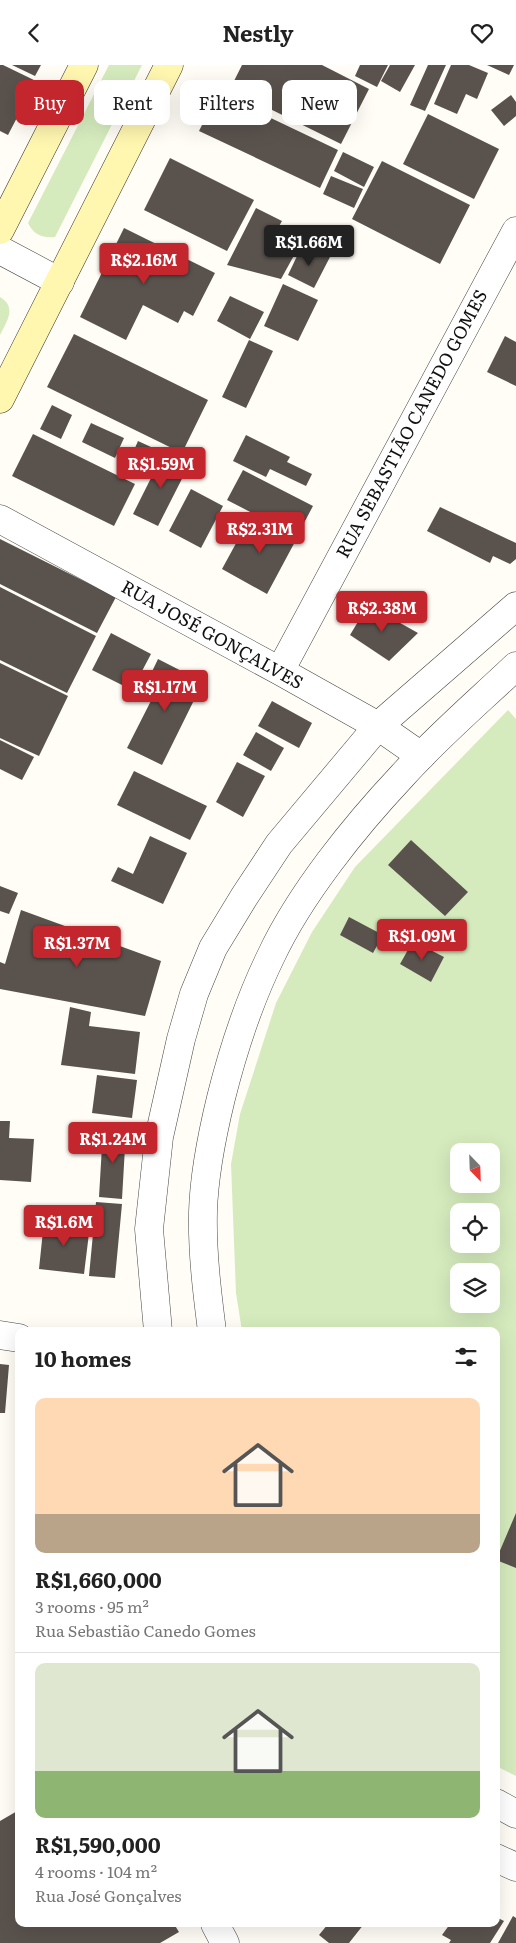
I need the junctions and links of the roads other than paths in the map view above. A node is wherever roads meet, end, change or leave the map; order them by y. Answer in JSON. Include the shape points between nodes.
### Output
{"nodes":[{"id":1,"x":84,"y":65,"type":"edge"},
{"id":2,"x":169,"y":65,"type":"edge"},
{"id":3,"x":0,"y":230,"type":"edge"},
{"id":4,"x":516,"y":231,"type":"edge"},
{"id":5,"x":0,"y":250,"type":"edge"},
{"id":6,"x":60,"y":283,"type":"junction"},
{"id":7,"x":0,"y":399,"type":"edge"},
{"id":8,"x":0,"y":519,"type":"edge"},
{"id":9,"x":516,"y":606,"type":"edge"},
{"id":10,"x":516,"y":666,"type":"edge"},
{"id":11,"x":280,"y":671,"type":"junction"},
{"id":12,"x":378,"y":726,"type":"junction"},
{"id":13,"x":421,"y":756,"type":"junction"},
{"id":14,"x":158,"y":1327,"type":"edge"},
{"id":15,"x":212,"y":1327,"type":"edge"},
{"id":16,"x":0,"y":1335,"type":"edge"},
{"id":17,"x":15,"y":1337,"type":"edge"},
{"id":18,"x":500,"y":1805,"type":"edge"},
{"id":19,"x":516,"y":1814,"type":"edge"},
{"id":20,"x":500,"y":1861,"type":"edge"},
{"id":21,"x":516,"y":1867,"type":"edge"},
{"id":22,"x":217,"y":1927,"type":"edge"},
{"id":23,"x":225,"y":1943,"type":"edge"}],
"edges":[{"from":1,"to":3,"type":"main road"},
{"from":2,"to":6,"type":"main road"},
{"from":4,"to":11,"type":"street","name":"RUA SEBASTIÃO CANEDO GOMES"},
{"from":5,"to":6,"type":"street"},
{"from":6,"to":7,"type":"main road"},
{"from":8,"to":11,"type":"street","name":"RUA JOSÉ GONÇALVES"},
{"from":9,"to":12,"type":"street"},
{"from":10,"to":13,"type":"street"},
{"from":11,"to":12,"type":"street","name":"RUA JOSÉ GONÇALVES"},
{"from":12,"to":13,"type":"street","name":"RUA JOSÉ GONÇALVES"},
{"from":12,"to":14,"type":"street","via":[[264,867],[213,949],[194,994],[170,1085],[157,1155],[149,1229]]},
{"from":13,"to":15,"type":"street","via":[[367,816],[310,891],[275,947],[255,992],[229,1068],[206,1170],[203,1212]]},
{"from":16,"to":17,"type":"street"},
{"from":18,"to":19,"type":"street"},
{"from":20,"to":21,"type":"street"},
{"from":22,"to":23,"type":"street"}]}
